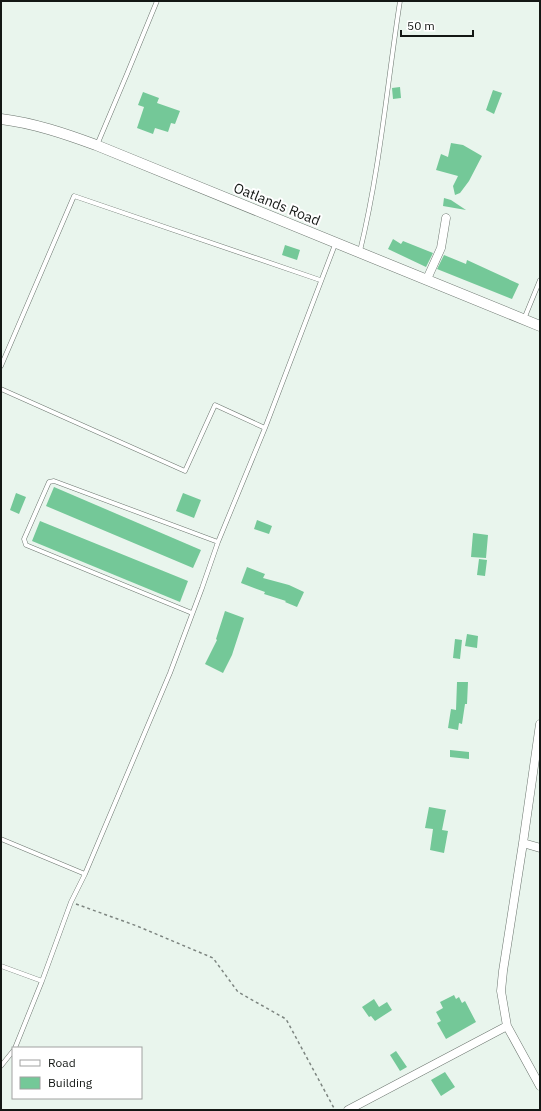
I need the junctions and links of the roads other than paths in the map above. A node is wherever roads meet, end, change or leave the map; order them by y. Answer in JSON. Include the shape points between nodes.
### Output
{"nodes":[{"id":1,"x":157,"y":1,"type":"edge"},
{"id":2,"x":400,"y":1,"type":"edge"},
{"id":3,"x":1,"y":118,"type":"edge"},
{"id":4,"x":96,"y":145,"type":"junction"},
{"id":5,"x":446,"y":218,"type":"dead end"},
{"id":6,"x":336,"y":242,"type":"junction"},
{"id":7,"x":360,"y":252,"type":"junction"},
{"id":8,"x":427,"y":279,"type":"junction"},
{"id":9,"x":320,"y":280,"type":"junction"},
{"id":10,"x":540,"y":280,"type":"edge"},
{"id":11,"x":524,"y":319,"type":"junction"},
{"id":12,"x":540,"y":326,"type":"edge"},
{"id":13,"x":1,"y":366,"type":"edge"},
{"id":14,"x":1,"y":389,"type":"edge"},
{"id":15,"x":265,"y":428,"type":"junction"},
{"id":16,"x":218,"y":542,"type":"junction"},
{"id":17,"x":192,"y":613,"type":"junction"},
{"id":18,"x":540,"y":724,"type":"edge"},
{"id":19,"x":1,"y":840,"type":"edge"},
{"id":20,"x":523,"y":843,"type":"junction"},
{"id":21,"x":540,"y":848,"type":"edge"},
{"id":22,"x":84,"y":874,"type":"junction"},
{"id":23,"x":1,"y":966,"type":"edge"},
{"id":24,"x":42,"y":981,"type":"junction"},
{"id":25,"x":507,"y":1026,"type":"junction"},
{"id":26,"x":15,"y":1047,"type":"edge"},
{"id":27,"x":12,"y":1052,"type":"edge"},
{"id":28,"x":1,"y":1066,"type":"edge"},
{"id":29,"x":540,"y":1086,"type":"edge"},
{"id":30,"x":348,"y":1110,"type":"edge"}],
"edges":[{"from":1,"to":4,"type":"lane"},
{"from":2,"to":7,"type":"lane","via":[[372,200]]},
{"from":3,"to":4,"type":"street","name":"Oatlands Road","via":[[45,128]]},
{"from":4,"to":6,"type":"street","name":"Oatlands Road"},
{"from":5,"to":8,"type":"street","via":[[441,248]]},
{"from":6,"to":7,"type":"street","name":"Oatlands Road"},
{"from":6,"to":9,"type":"lane"},
{"from":7,"to":8,"type":"street","name":"Oatlands Road"},
{"from":8,"to":11,"type":"street","name":"Oatlands Road"},
{"from":9,"to":13,"type":"lane","via":[[74,196]]},
{"from":9,"to":15,"type":"lane"},
{"from":10,"to":11,"type":"lane"},
{"from":11,"to":12,"type":"street","name":"Oatlands Road"},
{"from":14,"to":15,"type":"lane","via":[[184,471],[215,405]]},
{"from":15,"to":16,"type":"lane"},
{"from":16,"to":17,"type":"lane"},
{"from":16,"to":17,"type":"lane","via":[[54,481],[49,482],[24,539],[26,545]]},
{"from":17,"to":22,"type":"lane","via":[[170,673]]},
{"from":18,"to":20,"type":"street"},
{"from":19,"to":22,"type":"lane"},
{"from":20,"to":21,"type":"street"},
{"from":20,"to":25,"type":"street","via":[[502,978],[501,991]]},
{"from":22,"to":24,"type":"lane"},
{"from":23,"to":24,"type":"lane"},
{"from":24,"to":26,"type":"lane"},
{"from":25,"to":29,"type":"street"},
{"from":25,"to":30,"type":"street"},
{"from":27,"to":28,"type":"lane"}]}
